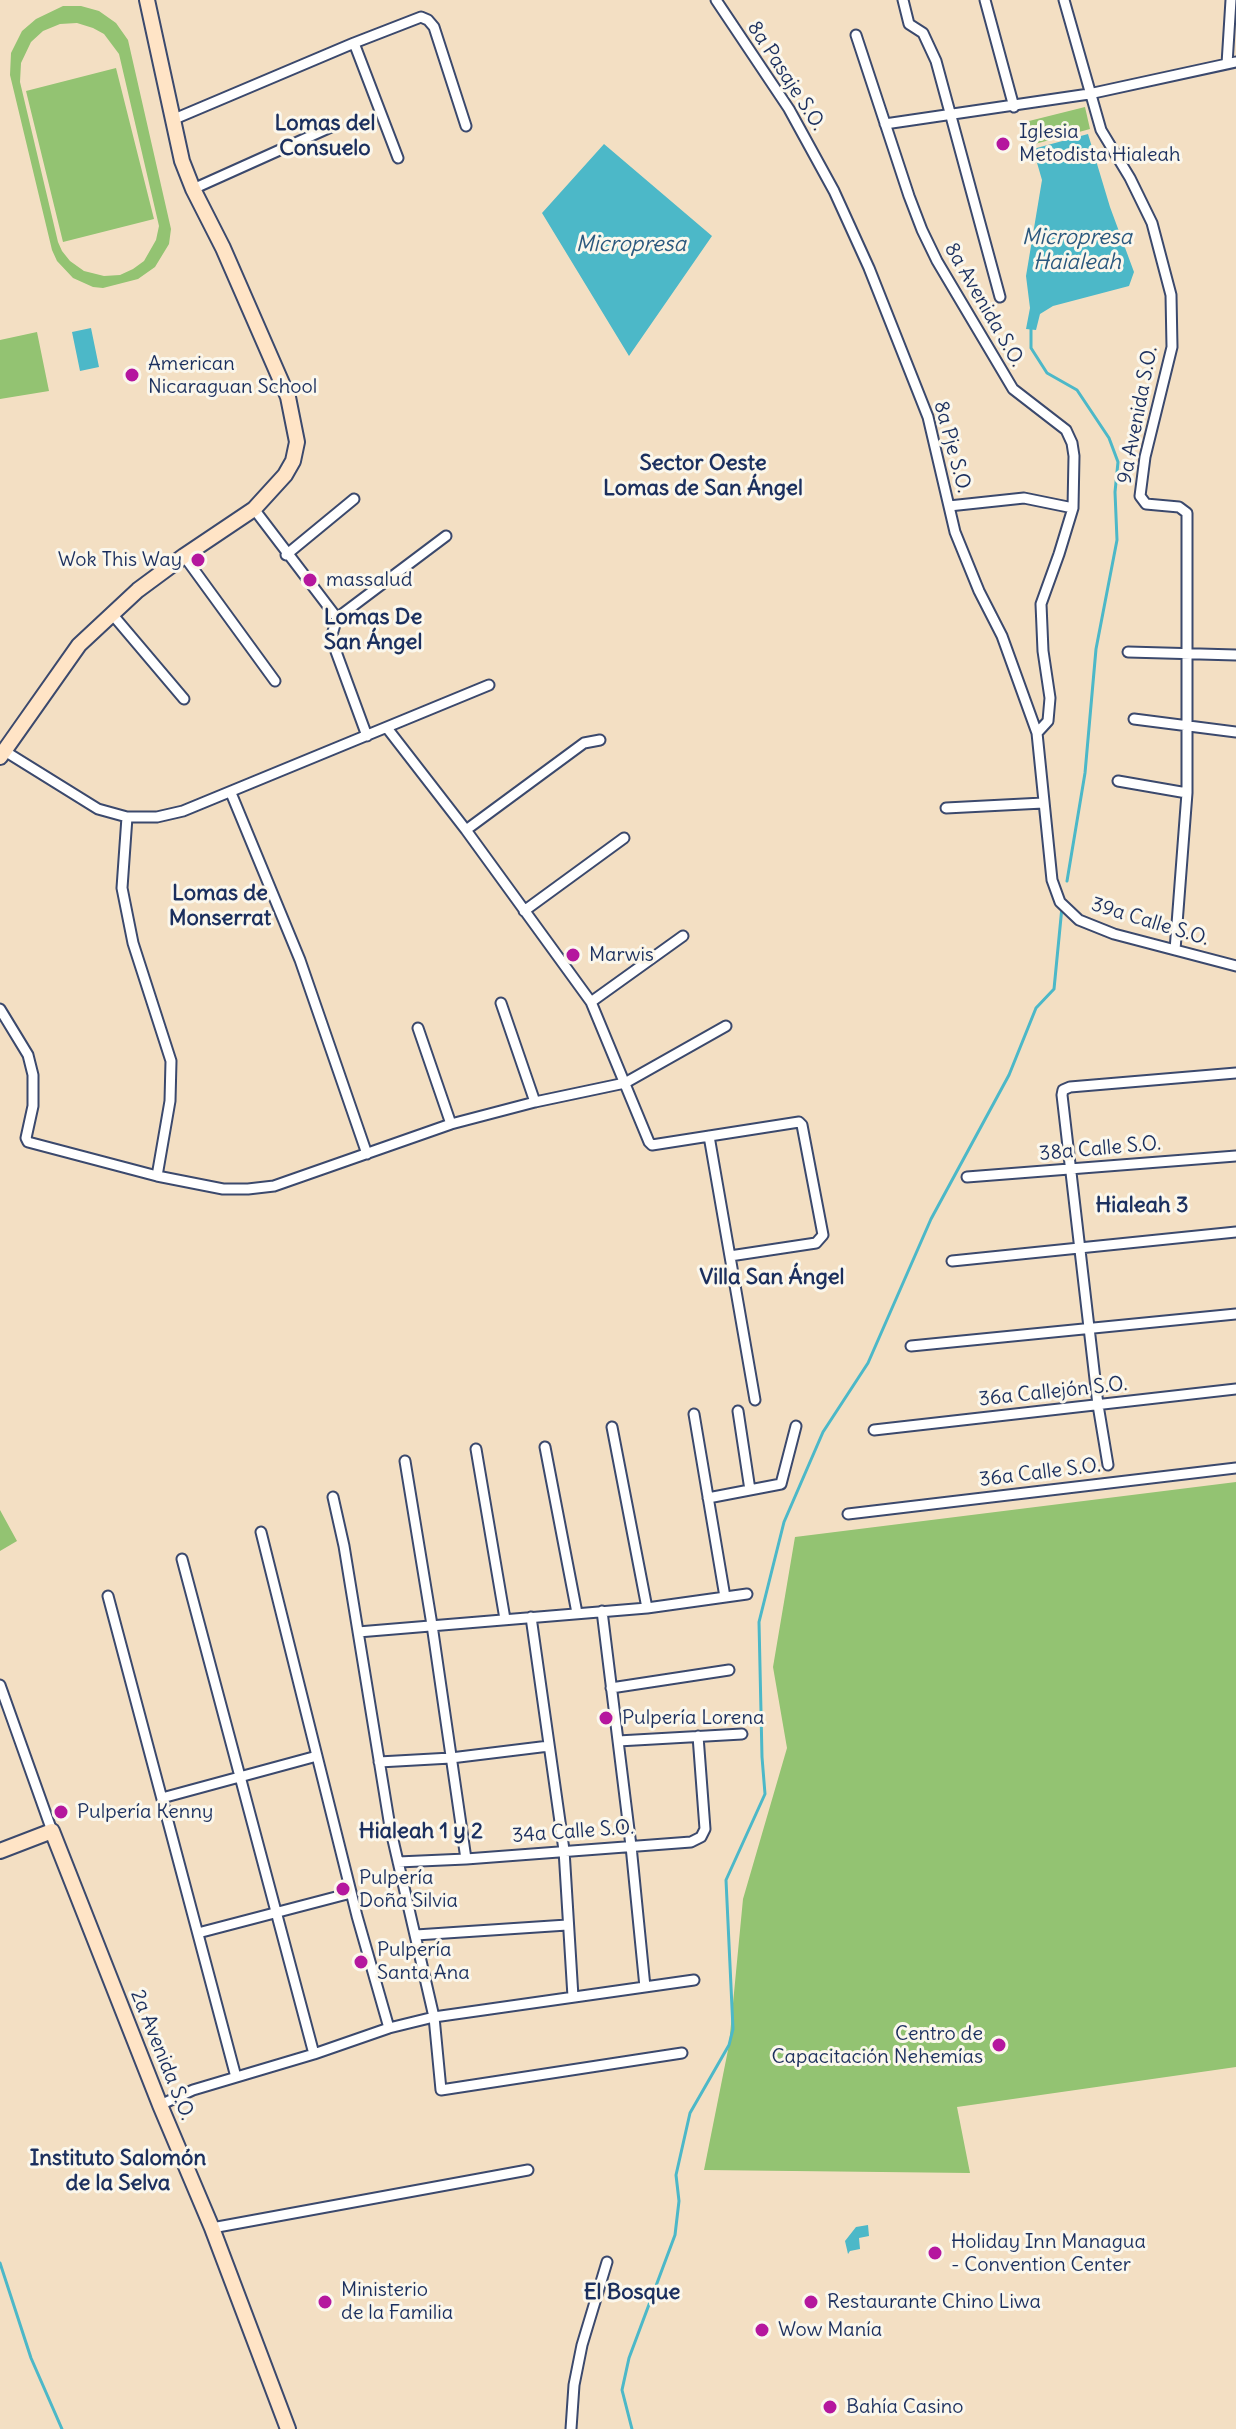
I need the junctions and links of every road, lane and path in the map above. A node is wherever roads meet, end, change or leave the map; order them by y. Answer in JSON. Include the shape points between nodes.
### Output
{"nodes":[{"id":1,"x":147,"y":0,"type":"edge"},
{"id":2,"x":716,"y":0,"type":"edge"},
{"id":3,"x":903,"y":0,"type":"edge"},
{"id":4,"x":985,"y":0,"type":"edge"},
{"id":5,"x":1064,"y":0,"type":"edge"},
{"id":6,"x":1231,"y":0,"type":"edge"},
{"id":7,"x":856,"y":35,"type":"dead end"},
{"id":8,"x":354,"y":43,"type":"junction"},
{"id":9,"x":1232,"y":63,"type":"edge"},
{"id":10,"x":1089,"y":94,"type":"junction"},
{"id":11,"x":1014,"y":107,"type":"junction"},
{"id":12,"x":949,"y":116,"type":"junction"},
{"id":13,"x":172,"y":120,"type":"junction"},
{"id":14,"x":885,"y":124,"type":"junction"},
{"id":15,"x":466,"y":126,"type":"dead end"},
{"id":16,"x":331,"y":127,"type":"dead end"},
{"id":17,"x":398,"y":158,"type":"dead end"},
{"id":18,"x":824,"y":172,"type":"joint"},
{"id":19,"x":193,"y":189,"type":"junction"},
{"id":20,"x":1000,"y":297,"type":"dead end"},
{"id":21,"x":354,"y":499,"type":"dead end"},
{"id":22,"x":949,"y":506,"type":"junction"},
{"id":23,"x":1073,"y":508,"type":"junction"},
{"id":24,"x":254,"y":509,"type":"junction"},
{"id":25,"x":446,"y":536,"type":"dead end"},
{"id":26,"x":286,"y":555,"type":"junction"},
{"id":27,"x":184,"y":556,"type":"junction"},
{"id":28,"x":112,"y":614,"type":"junction"},
{"id":29,"x":337,"y":618,"type":"junction"},
{"id":30,"x":1128,"y":652,"type":"dead end"},
{"id":31,"x":1186,"y":653,"type":"junction"},
{"id":32,"x":1236,"y":655,"type":"edge"},
{"id":33,"x":275,"y":681,"type":"dead end"},
{"id":34,"x":489,"y":685,"type":"dead end"},
{"id":35,"x":184,"y":699,"type":"dead end"},
{"id":36,"x":1134,"y":719,"type":"dead end"},
{"id":37,"x":1187,"y":727,"type":"junction"},
{"id":38,"x":387,"y":728,"type":"junction"},
{"id":39,"x":1236,"y":732,"type":"edge"},
{"id":40,"x":1037,"y":733,"type":"junction"},
{"id":41,"x":367,"y":736,"type":"junction"},
{"id":42,"x":600,"y":740,"type":"dead end"},
{"id":43,"x":2,"y":754,"type":"edge"},
{"id":44,"x":1118,"y":781,"type":"dead end"},
{"id":45,"x":231,"y":793,"type":"junction"},
{"id":46,"x":1187,"y":793,"type":"junction"},
{"id":47,"x":1043,"y":803,"type":"junction"},
{"id":48,"x":946,"y":808,"type":"dead end"},
{"id":49,"x":127,"y":817,"type":"junction"},
{"id":50,"x":466,"y":830,"type":"junction"},
{"id":51,"x":624,"y":838,"type":"dead end"},
{"id":52,"x":1060,"y":902,"type":"joint"},
{"id":53,"x":524,"y":911,"type":"junction"},
{"id":54,"x":683,"y":936,"type":"dead end"},
{"id":55,"x":1175,"y":950,"type":"junction"},
{"id":56,"x":1236,"y":966,"type":"edge"},
{"id":57,"x":591,"y":1002,"type":"junction"},
{"id":58,"x":501,"y":1003,"type":"dead end"},
{"id":59,"x":0,"y":1009,"type":"edge"},
{"id":60,"x":726,"y":1026,"type":"dead end"},
{"id":61,"x":418,"y":1028,"type":"dead end"},
{"id":62,"x":1236,"y":1073,"type":"edge"},
{"id":63,"x":625,"y":1083,"type":"junction"},
{"id":64,"x":535,"y":1102,"type":"junction"},
{"id":65,"x":451,"y":1124,"type":"junction"},
{"id":66,"x":709,"y":1136,"type":"junction"},
{"id":67,"x":367,"y":1154,"type":"junction"},
{"id":68,"x":1236,"y":1156,"type":"edge"},
{"id":69,"x":1070,"y":1170,"type":"junction"},
{"id":70,"x":157,"y":1176,"type":"junction"},
{"id":71,"x":967,"y":1177,"type":"dead end"},
{"id":72,"x":1236,"y":1232,"type":"edge"},
{"id":73,"x":1080,"y":1248,"type":"junction"},
{"id":74,"x":730,"y":1256,"type":"junction"},
{"id":75,"x":952,"y":1261,"type":"dead end"},
{"id":76,"x":1236,"y":1314,"type":"edge"},
{"id":77,"x":1089,"y":1330,"type":"junction"},
{"id":78,"x":911,"y":1346,"type":"dead end"},
{"id":79,"x":1236,"y":1389,"type":"edge"},
{"id":80,"x":755,"y":1400,"type":"dead end"},
{"id":81,"x":1098,"y":1405,"type":"junction"},
{"id":82,"x":738,"y":1411,"type":"dead end"},
{"id":83,"x":694,"y":1414,"type":"dead end"},
{"id":84,"x":796,"y":1426,"type":"dead end"},
{"id":85,"x":612,"y":1427,"type":"dead end"},
{"id":86,"x":874,"y":1430,"type":"dead end"},
{"id":87,"x":545,"y":1447,"type":"dead end"},
{"id":88,"x":476,"y":1449,"type":"dead end"},
{"id":89,"x":405,"y":1461,"type":"dead end"},
{"id":90,"x":1108,"y":1465,"type":"dead end"},
{"id":91,"x":1236,"y":1468,"type":"edge"},
{"id":92,"x":750,"y":1490,"type":"junction"},
{"id":93,"x":333,"y":1497,"type":"dead end"},
{"id":94,"x":708,"y":1498,"type":"junction"},
{"id":95,"x":848,"y":1514,"type":"dead end"},
{"id":96,"x":261,"y":1532,"type":"dead end"},
{"id":97,"x":182,"y":1559,"type":"dead end"},
{"id":98,"x":747,"y":1594,"type":"dead end"},
{"id":99,"x":108,"y":1596,"type":"dead end"},
{"id":100,"x":725,"y":1597,"type":"junction"},
{"id":101,"x":647,"y":1608,"type":"junction"},
{"id":102,"x":602,"y":1611,"type":"junction"},
{"id":103,"x":577,"y":1613,"type":"junction"},
{"id":104,"x":531,"y":1617,"type":"junction"},
{"id":105,"x":505,"y":1619,"type":"junction"},
{"id":106,"x":432,"y":1625,"type":"junction"},
{"id":107,"x":358,"y":1632,"type":"junction"},
{"id":108,"x":729,"y":1670,"type":"dead end"},
{"id":109,"x":0,"y":1685,"type":"edge"},
{"id":110,"x":611,"y":1688,"type":"junction"},
{"id":111,"x":742,"y":1734,"type":"dead end"},
{"id":112,"x":698,"y":1736,"type":"junction"},
{"id":113,"x":618,"y":1741,"type":"junction"},
{"id":114,"x":549,"y":1746,"type":"junction"},
{"id":115,"x":317,"y":1756,"type":"junction"},
{"id":116,"x":451,"y":1758,"type":"junction"},
{"id":117,"x":379,"y":1762,"type":"junction"},
{"id":118,"x":240,"y":1777,"type":"junction"},
{"id":119,"x":162,"y":1798,"type":"junction"},
{"id":120,"x":52,"y":1831,"type":"junction"},
{"id":121,"x":631,"y":1846,"type":"junction"},
{"id":122,"x":564,"y":1850,"type":"junction"},
{"id":123,"x":0,"y":1851,"type":"edge"},
{"id":124,"x":466,"y":1859,"type":"junction"},
{"id":125,"x":398,"y":1862,"type":"junction"},
{"id":126,"x":351,"y":1893,"type":"junction"},
{"id":127,"x":276,"y":1913,"type":"junction"},
{"id":128,"x":567,"y":1925,"type":"junction"},
{"id":129,"x":198,"y":1933,"type":"junction"},
{"id":130,"x":416,"y":1935,"type":"junction"},
{"id":131,"x":694,"y":1980,"type":"dead end"},
{"id":132,"x":645,"y":1987,"type":"junction"},
{"id":133,"x":573,"y":1997,"type":"junction"},
{"id":134,"x":434,"y":2017,"type":"junction"},
{"id":135,"x":389,"y":2028,"type":"junction"},
{"id":136,"x":682,"y":2053,"type":"dead end"},
{"id":137,"x":314,"y":2054,"type":"junction"},
{"id":138,"x":236,"y":2077,"type":"junction"},
{"id":139,"x":160,"y":2105,"type":"junction"},
{"id":140,"x":528,"y":2170,"type":"dead end"},
{"id":141,"x":212,"y":2228,"type":"junction"},
{"id":142,"x":607,"y":2262,"type":"dead end"},
{"id":143,"x":288,"y":2429,"type":"edge"},
{"id":144,"x":571,"y":2429,"type":"edge"}],
"edges":[{"from":1,"to":13,"type":"street"},
{"from":2,"to":18,"type":"street","name":"8a Pasaje S.O."},
{"from":3,"to":12,"type":"street","via":[[909,24],[923,33],[936,61]]},
{"from":4,"to":11,"type":"street"},
{"from":5,"to":10,"type":"street"},
{"from":6,"to":9,"type":"street"},
{"from":7,"to":14,"type":"street","name":"8a Avenida S.O."},
{"from":8,"to":13,"type":"street"},
{"from":8,"to":15,"type":"street","via":[[414,19],[428,20]]},
{"from":8,"to":17,"type":"street"},
{"from":9,"to":10,"type":"street"},
{"from":10,"to":11,"type":"street"},
{"from":10,"to":31,"type":"street","name":"9a Avenida S.O.","via":[[1101,130],[1152,223],[1171,295],[1172,347],[1140,496],[1146,504],[1179,507],[1187,513]]},
{"from":11,"to":12,"type":"street"},
{"from":12,"to":14,"type":"street"},
{"from":12,"to":20,"type":"street"},
{"from":13,"to":19,"type":"street"},
{"from":14,"to":23,"type":"street","name":"8a Avenida S.O.","via":[[922,230],[1004,376],[1066,430],[1074,456]]},
{"from":16,"to":19,"type":"street"},
{"from":18,"to":22,"type":"street","name":"8a Pje S.O.","via":[[928,417]]},
{"from":19,"to":24,"type":"street","via":[[250,309],[293,419],[293,461]]},
{"from":21,"to":26,"type":"street"},
{"from":22,"to":23,"type":"street","via":[[1024,498]]},
{"from":22,"to":40,"type":"street","name":"8a Pje S.O."},
{"from":23,"to":40,"type":"street","name":"8a Avenida S.O.","via":[[1041,604],[1050,698],[1048,721]]},
{"from":24,"to":26,"type":"street"},
{"from":24,"to":27,"type":"street"},
{"from":25,"to":29,"type":"street"},
{"from":26,"to":29,"type":"street"},
{"from":27,"to":28,"type":"street"},
{"from":27,"to":33,"type":"street"},
{"from":28,"to":35,"type":"street"},
{"from":28,"to":43,"type":"street","via":[[79,645]]},
{"from":29,"to":41,"type":"street","via":[[331,638]]},
{"from":30,"to":31,"type":"street"},
{"from":31,"to":32,"type":"street"},
{"from":31,"to":37,"type":"street"},
{"from":34,"to":38,"type":"street"},
{"from":36,"to":37,"type":"street"},
{"from":37,"to":39,"type":"street"},
{"from":37,"to":46,"type":"street"},
{"from":38,"to":41,"type":"street"},
{"from":38,"to":50,"type":"street"},
{"from":40,"to":47,"type":"street","name":"8a Avenida S.O."},
{"from":41,"to":45,"type":"street"},
{"from":42,"to":50,"type":"street","via":[[584,743]]},
{"from":43,"to":49,"type":"street","via":[[98,809]]},
{"from":44,"to":46,"type":"street"},
{"from":45,"to":49,"type":"street","via":[[183,811]]},
{"from":45,"to":67,"type":"street","via":[[300,960]]},
{"from":46,"to":55,"type":"street"},
{"from":47,"to":48,"type":"street"},
{"from":47,"to":52,"type":"street","name":"8a Avenida S.O.","via":[[1052,880]]},
{"from":49,"to":70,"type":"street","via":[[122,888],[133,943],[171,1061]]},
{"from":50,"to":53,"type":"street"},
{"from":51,"to":53,"type":"street"},
{"from":52,"to":55,"type":"street","name":"39a Calle S.O.","via":[[1079,920]]},
{"from":53,"to":57,"type":"street"},
{"from":54,"to":57,"type":"street"},
{"from":55,"to":56,"type":"street","name":"39a Calle S.O."},
{"from":57,"to":63,"type":"street"},
{"from":58,"to":64,"type":"street"},
{"from":59,"to":70,"type":"street","via":[[28,1055],[33,1075],[28,1142]]},
{"from":60,"to":63,"type":"street"},
{"from":61,"to":65,"type":"street"},
{"from":62,"to":69,"type":"street","via":[[1063,1090]]},
{"from":63,"to":64,"type":"street"},
{"from":63,"to":66,"type":"street","via":[[652,1145]]},
{"from":64,"to":65,"type":"street"},
{"from":65,"to":67,"type":"street"},
{"from":66,"to":74,"type":"street"},
{"from":66,"to":74,"type":"street","via":[[799,1122],[823,1231],[816,1243]]},
{"from":67,"to":70,"type":"street","via":[[274,1186],[248,1189]]},
{"from":68,"to":69,"type":"street","name":"38a Calle S.O."},
{"from":69,"to":71,"type":"street","name":"38a Calle S.O."},
{"from":69,"to":73,"type":"street"},
{"from":72,"to":73,"type":"street"},
{"from":73,"to":75,"type":"street"},
{"from":73,"to":77,"type":"street"},
{"from":74,"to":80,"type":"street"},
{"from":76,"to":77,"type":"street"},
{"from":77,"to":78,"type":"street"},
{"from":77,"to":81,"type":"street"},
{"from":79,"to":81,"type":"street","name":"36a Callejón S.O."},
{"from":81,"to":86,"type":"street","name":"36a Callejón S.O."},
{"from":81,"to":90,"type":"street"},
{"from":82,"to":92,"type":"street"},
{"from":83,"to":94,"type":"street"},
{"from":84,"to":92,"type":"street","via":[[781,1484]]},
{"from":85,"to":101,"type":"street"},
{"from":87,"to":103,"type":"street"},
{"from":88,"to":105,"type":"street"},
{"from":89,"to":106,"type":"street"},
{"from":91,"to":95,"type":"street","name":"36a Calle S.O."},
{"from":92,"to":94,"type":"street"},
{"from":93,"to":107,"type":"street"},
{"from":94,"to":100,"type":"street"},
{"from":96,"to":115,"type":"street"},
{"from":97,"to":118,"type":"street"},
{"from":98,"to":100,"type":"street"},
{"from":99,"to":119,"type":"street"},
{"from":100,"to":101,"type":"street"},
{"from":101,"to":102,"type":"street"},
{"from":102,"to":103,"type":"street"},
{"from":102,"to":110,"type":"street"},
{"from":103,"to":104,"type":"street"},
{"from":104,"to":105,"type":"street"},
{"from":104,"to":114,"type":"street"},
{"from":105,"to":106,"type":"street"},
{"from":106,"to":107,"type":"street"},
{"from":106,"to":116,"type":"street"},
{"from":107,"to":117,"type":"street"},
{"from":108,"to":110,"type":"street"},
{"from":109,"to":120,"type":"street"},
{"from":110,"to":113,"type":"street"},
{"from":111,"to":112,"type":"street"},
{"from":112,"to":113,"type":"street"},
{"from":112,"to":121,"type":"street","name":"34a Calle S.O.","via":[[705,1829],[701,1837]]},
{"from":113,"to":121,"type":"street"},
{"from":114,"to":116,"type":"street"},
{"from":114,"to":122,"type":"street"},
{"from":115,"to":118,"type":"street"},
{"from":115,"to":126,"type":"street"},
{"from":116,"to":117,"type":"street"},
{"from":116,"to":124,"type":"street"},
{"from":117,"to":125,"type":"street"},
{"from":118,"to":119,"type":"street"},
{"from":118,"to":127,"type":"street"},
{"from":119,"to":129,"type":"street"},
{"from":120,"to":123,"type":"street"},
{"from":120,"to":139,"type":"street","name":"2a Avenida S.O."},
{"from":121,"to":122,"type":"street","name":"34a Calle S.O."},
{"from":121,"to":132,"type":"street"},
{"from":122,"to":124,"type":"street","name":"34a Calle S.O."},
{"from":122,"to":128,"type":"street"},
{"from":124,"to":125,"type":"street","name":"34a Calle S.O."},
{"from":125,"to":130,"type":"street"},
{"from":126,"to":127,"type":"street"},
{"from":126,"to":135,"type":"street"},
{"from":127,"to":129,"type":"street"},
{"from":127,"to":137,"type":"street"},
{"from":128,"to":130,"type":"street"},
{"from":128,"to":133,"type":"street"},
{"from":129,"to":138,"type":"street"},
{"from":130,"to":134,"type":"street"},
{"from":131,"to":132,"type":"street"},
{"from":132,"to":133,"type":"street"},
{"from":133,"to":134,"type":"street"},
{"from":134,"to":135,"type":"street"},
{"from":134,"to":136,"type":"street","via":[[441,2090]]},
{"from":135,"to":137,"type":"street"},
{"from":137,"to":138,"type":"street"},
{"from":138,"to":139,"type":"street"},
{"from":139,"to":141,"type":"street","name":"2a Avenida S.O."},
{"from":140,"to":141,"type":"street"},
{"from":141,"to":143,"type":"street","name":"2a Avenida S.O."},
{"from":142,"to":144,"type":"street","via":[[582,2345]]}]}
